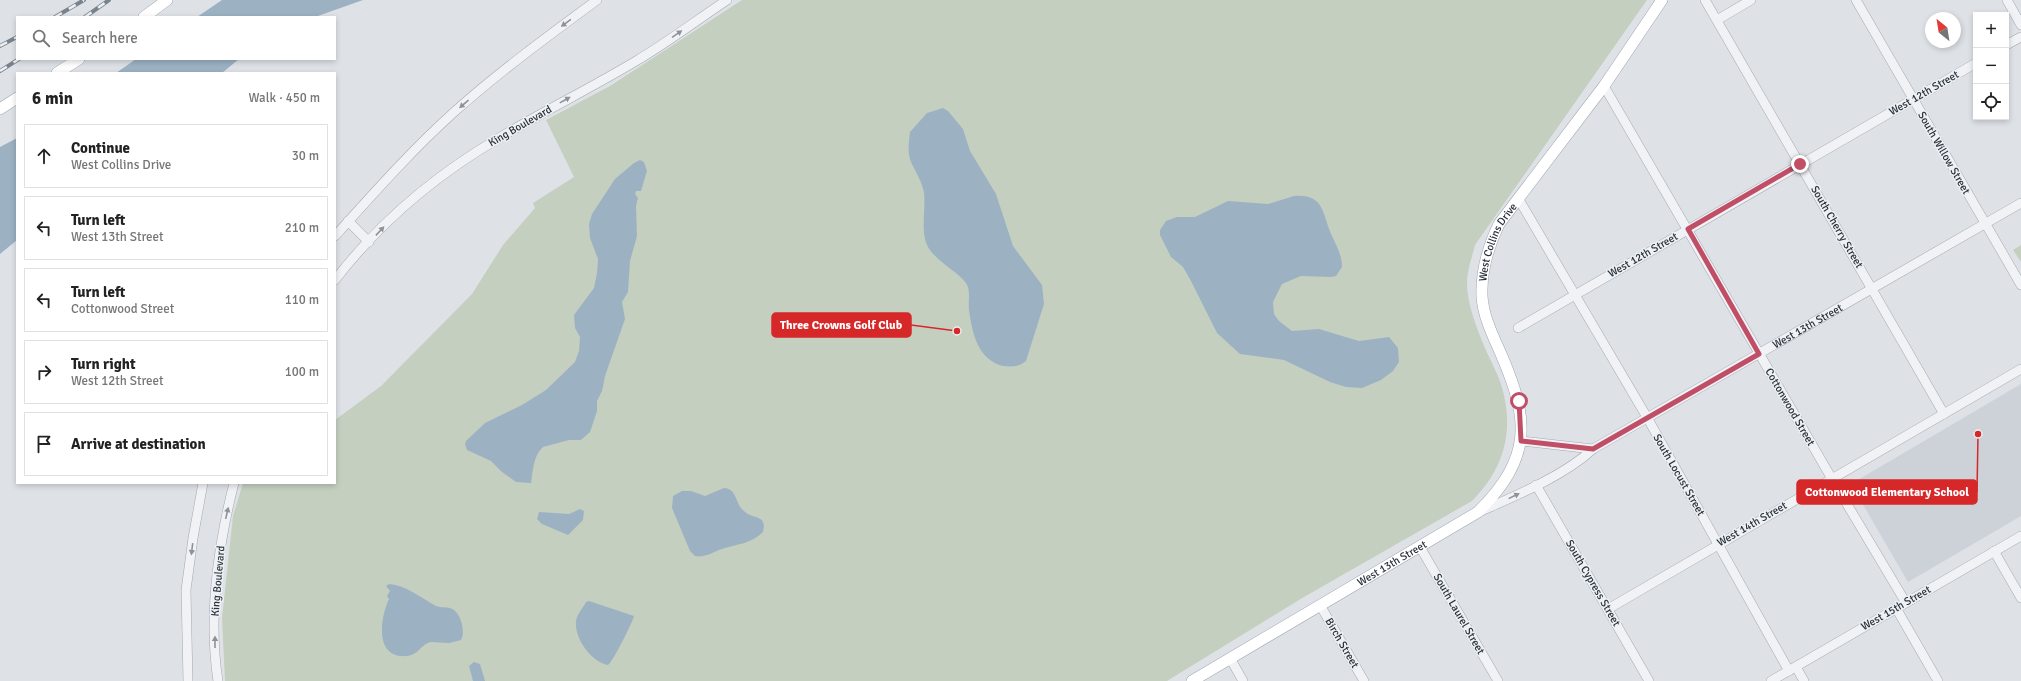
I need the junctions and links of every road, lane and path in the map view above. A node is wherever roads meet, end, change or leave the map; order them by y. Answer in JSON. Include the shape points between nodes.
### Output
{"nodes":[{"id":1,"x":167,"y":0,"type":"edge"},
{"id":2,"x":597,"y":0,"type":"edge"},
{"id":3,"x":727,"y":0,"type":"edge"},
{"id":4,"x":1662,"y":0,"type":"edge"},
{"id":5,"x":1705,"y":0,"type":"edge"},
{"id":6,"x":1751,"y":0,"type":"edge"},
{"id":7,"x":1856,"y":0,"type":"edge"},
{"id":8,"x":2006,"y":0,"type":"edge"},
{"id":9,"x":145,"y":16,"type":"edge"},
{"id":10,"x":1717,"y":20,"type":"junction"},
{"id":11,"x":2021,"y":25,"type":"edge"},
{"id":12,"x":2021,"y":37,"type":"edge"},
{"id":13,"x":2009,"y":43,"type":"edge"},
{"id":14,"x":77,"y":60,"type":"edge"},
{"id":15,"x":1973,"y":64,"type":"edge"},
{"id":16,"x":58,"y":72,"type":"edge"},
{"id":17,"x":1604,"y":86,"type":"junction"},
{"id":18,"x":16,"y":99,"type":"edge"},
{"id":19,"x":1913,"y":99,"type":"junction"},
{"id":20,"x":0,"y":109,"type":"edge"},
{"id":21,"x":1800,"y":164,"type":"junction"},
{"id":22,"x":1518,"y":198,"type":"junction"},
{"id":23,"x":2021,"y":203,"type":"edge"},
{"id":24,"x":348,"y":221,"type":"junction"},
{"id":25,"x":1986,"y":223,"type":"junction"},
{"id":26,"x":1688,"y":229,"type":"junction"},
{"id":27,"x":336,"y":235,"type":"edge"},
{"id":28,"x":369,"y":242,"type":"junction"},
{"id":29,"x":336,"y":279,"type":"edge"},
{"id":30,"x":2021,"y":285,"type":"edge"},
{"id":31,"x":1873,"y":288,"type":"junction"},
{"id":32,"x":1575,"y":295,"type":"junction"},
{"id":33,"x":1518,"y":328,"type":"dead end"},
{"id":34,"x":1759,"y":354,"type":"junction"},
{"id":35,"x":2021,"y":369,"type":"edge"},
{"id":36,"x":1944,"y":414,"type":"junction"},
{"id":37,"x":1648,"y":419,"type":"junction"},
{"id":38,"x":1521,"y":441,"type":"junction"},
{"id":39,"x":1593,"y":449,"type":"junction"},
{"id":40,"x":1832,"y":479,"type":"junction"},
{"id":41,"x":203,"y":484,"type":"edge"},
{"id":42,"x":234,"y":484,"type":"edge"},
{"id":43,"x":1536,"y":485,"type":"junction"},
{"id":44,"x":1478,"y":512,"type":"junction"},
{"id":45,"x":2021,"y":536,"type":"edge"},
{"id":46,"x":1719,"y":544,"type":"junction"},
{"id":47,"x":1420,"y":547,"type":"junction"},
{"id":48,"x":1994,"y":551,"type":"junction"},
{"id":49,"x":2021,"y":598,"type":"edge"},
{"id":50,"x":1906,"y":603,"type":"junction"},
{"id":51,"x":1320,"y":605,"type":"junction"},
{"id":52,"x":1608,"y":608,"type":"junction"},
{"id":53,"x":1896,"y":608,"type":"junction"},
{"id":54,"x":1230,"y":658,"type":"junction"},
{"id":55,"x":1792,"y":669,"type":"junction"},
{"id":56,"x":188,"y":681,"type":"edge"},
{"id":57,"x":218,"y":681,"type":"edge"},
{"id":58,"x":1192,"y":681,"type":"edge"},
{"id":59,"x":1243,"y":681,"type":"edge"},
{"id":60,"x":1364,"y":681,"type":"edge"},
{"id":61,"x":1498,"y":681,"type":"edge"},
{"id":62,"x":1649,"y":681,"type":"edge"},
{"id":63,"x":1771,"y":681,"type":"edge"},
{"id":64,"x":1804,"y":681,"type":"edge"},
{"id":65,"x":1938,"y":681,"type":"edge"}],
"edges":[{"from":1,"to":9,"type":"main road"},
{"from":2,"to":24,"type":"street","one_way":true,"via":[[523,54],[453,113]]},
{"from":28,"to":3,"type":"street","name":"King Boulevard","one_way":true,"via":[[394,215],[454,166],[498,138],[637,60]]},
{"from":4,"to":17,"type":"main road","name":"West Collins Drive"},
{"from":5,"to":10,"type":"street","name":"South Cherry Street"},
{"from":6,"to":10,"type":"street"},
{"from":7,"to":19,"type":"street","name":"South Willow Street"},
{"from":8,"to":11,"type":"street"},
{"from":10,"to":21,"type":"street","name":"South Cherry Street"},
{"from":12,"to":13,"type":"street"},
{"from":14,"to":16,"type":"main road"},
{"from":15,"to":19,"type":"street","name":"West 12th Street"},
{"from":17,"to":22,"type":"main road","name":"West Collins Drive"},
{"from":17,"to":26,"type":"street","name":"Cottonwood Street"},
{"from":18,"to":20,"type":"main road"},
{"from":19,"to":21,"type":"street","name":"West 12th Street"},
{"from":19,"to":25,"type":"street","name":"South Willow Street"},
{"from":21,"to":26,"type":"street","name":"West 12th Street"},
{"from":21,"to":31,"type":"street","name":"South Cherry Street"},
{"from":22,"to":32,"type":"street","name":"South Locust Street"},
{"from":22,"to":38,"type":"main road","name":"West Collins Drive","via":[[1499,224],[1489,245],[1483,271],[1482,298],[1487,322],[1517,391]]},
{"from":23,"to":25,"type":"street","name":"West 13th Street"},
{"from":24,"to":27,"type":"street"},
{"from":24,"to":28,"type":"street"},
{"from":25,"to":30,"type":"street","name":"South Willow Street"},
{"from":25,"to":31,"type":"street","name":"West 13th Street"},
{"from":26,"to":32,"type":"street","name":"West 12th Street"},
{"from":26,"to":34,"type":"street","name":"Cottonwood Street"},
{"from":28,"to":29,"type":"street","name":"King Boulevard"},
{"from":31,"to":34,"type":"street","name":"West 13th Street"},
{"from":31,"to":36,"type":"street","name":"South Cherry Street"},
{"from":32,"to":33,"type":"street","name":"West 12th Street"},
{"from":32,"to":37,"type":"street","name":"South Locust Street"},
{"from":34,"to":37,"type":"street","name":"West 13th Street"},
{"from":34,"to":40,"type":"street","name":"Cottonwood Street"},
{"from":35,"to":36,"type":"street","name":"West 14th Street"},
{"from":36,"to":40,"type":"street","name":"West 14th Street"},
{"from":37,"to":39,"type":"street","name":"West 13th Street"},
{"from":37,"to":46,"type":"street","name":"South Locust Street"},
{"from":38,"to":39,"type":"street"},
{"from":38,"to":44,"type":"main road","name":"West Collins Drive","via":[[1508,477],[1493,498]]},
{"from":39,"to":43,"type":"street","name":"West 13th Street","via":[[1582,460]]},
{"from":40,"to":46,"type":"street","name":"West 14th Street"},
{"from":40,"to":50,"type":"street","name":"Cottonwood Street"},
{"from":41,"to":56,"type":"street","one_way":true,"via":[[186,590]]},
{"from":57,"to":42,"type":"street","name":"King Boulevard","one_way":true,"via":[[215,664],[218,564]]},
{"from":44,"to":43,"type":"street","name":"West 13th Street","one_way":true},
{"from":43,"to":52,"type":"street","name":"South Cypress Street"},
{"from":44,"to":47,"type":"main road","name":"West 13th Street"},
{"from":45,"to":48,"type":"street","name":"West 15th Street"},
{"from":46,"to":52,"type":"street","name":"West 14th Street"},
{"from":46,"to":55,"type":"street","name":"South Locust Street"},
{"from":47,"to":51,"type":"main road","name":"West 13th Street"},
{"from":47,"to":61,"type":"street","name":"South Laurel Street"},
{"from":48,"to":49,"type":"street"},
{"from":48,"to":50,"type":"street","name":"West 15th Street"},
{"from":50,"to":53,"type":"street","name":"West 15th Street"},
{"from":51,"to":54,"type":"main road","name":"West 13th Street"},
{"from":51,"to":60,"type":"street","name":"Birch Street"},
{"from":52,"to":62,"type":"street","name":"South Cypress Street"},
{"from":53,"to":55,"type":"street","name":"West 15th Street"},
{"from":53,"to":65,"type":"street"},
{"from":54,"to":58,"type":"main road","name":"West 13th Street"},
{"from":54,"to":59,"type":"street"},
{"from":55,"to":63,"type":"street","name":"West 15th Street"},
{"from":55,"to":64,"type":"street","name":"South Locust Street"}]}
